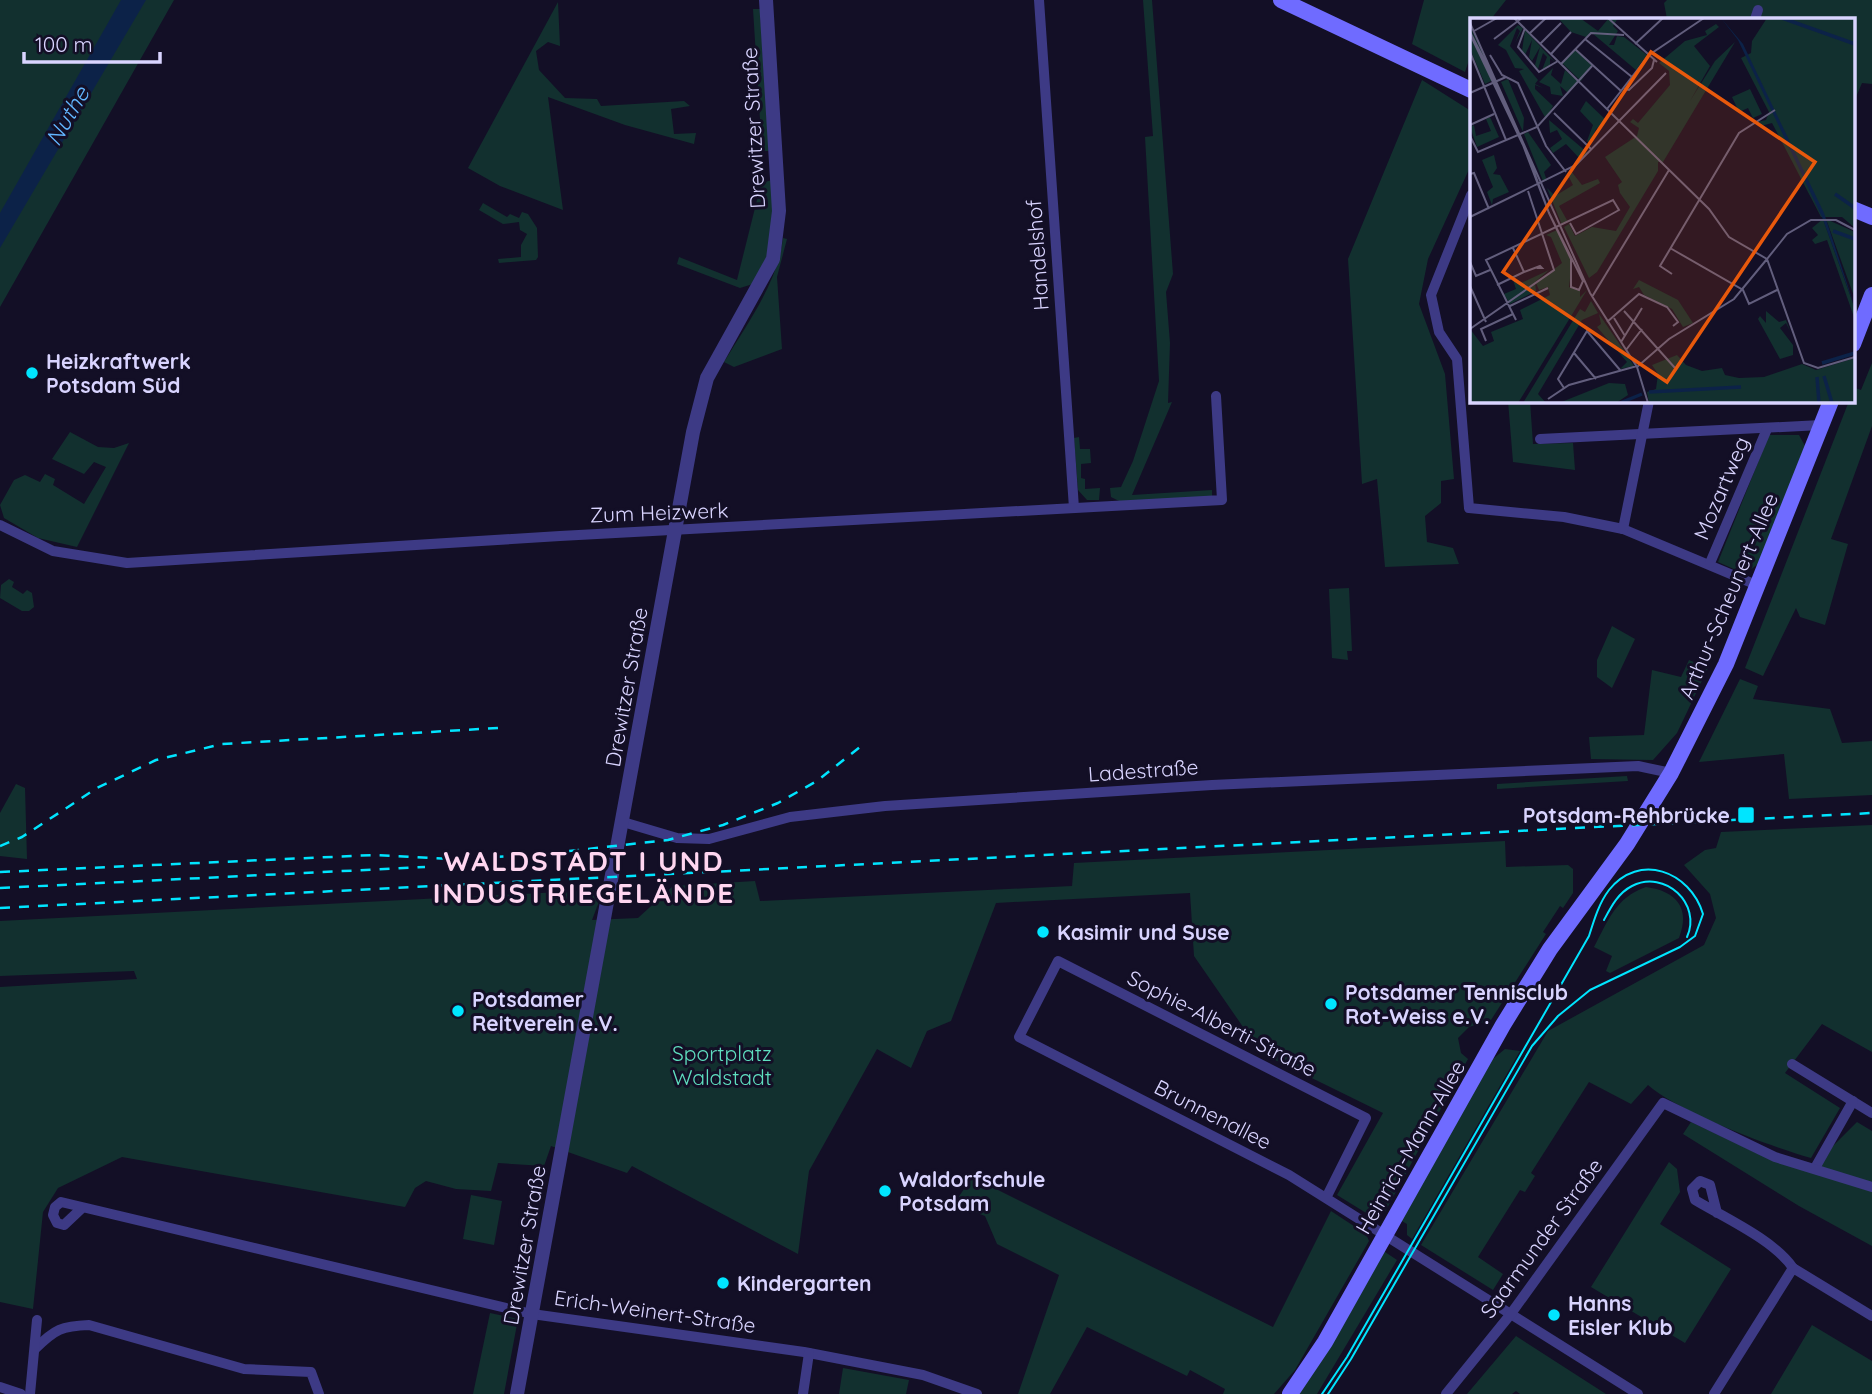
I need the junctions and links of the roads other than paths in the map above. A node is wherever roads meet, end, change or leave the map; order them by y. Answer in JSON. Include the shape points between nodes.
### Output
{"nodes":[{"id":1,"x":766,"y":0,"type":"edge"},
{"id":2,"x":1039,"y":0,"type":"edge"},
{"id":3,"x":1281,"y":0,"type":"edge"},
{"id":4,"x":1470,"y":90,"type":"edge"},
{"id":5,"x":1470,"y":198,"type":"edge"},
{"id":6,"x":1854,"y":209,"type":"edge"},
{"id":7,"x":1872,"y":217,"type":"edge"},
{"id":8,"x":1872,"y":295,"type":"edge"},
{"id":9,"x":1854,"y":341,"type":"edge"},
{"id":10,"x":1216,"y":396,"type":"dead end"},
{"id":11,"x":1649,"y":402,"type":"edge"},
{"id":12,"x":1831,"y":402,"type":"edge"},
{"id":13,"x":1821,"y":425,"type":"junction"},
{"id":14,"x":1767,"y":429,"type":"junction"},
{"id":15,"x":1641,"y":433,"type":"junction"},
{"id":16,"x":1540,"y":439,"type":"dead end"},
{"id":17,"x":1074,"y":508,"type":"junction"},
{"id":18,"x":0,"y":525,"type":"edge"},
{"id":19,"x":675,"y":530,"type":"junction"},
{"id":20,"x":1623,"y":530,"type":"junction"},
{"id":21,"x":1710,"y":563,"type":"junction"},
{"id":22,"x":1759,"y":586,"type":"junction"},
{"id":23,"x":1671,"y":773,"type":"junction"},
{"id":24,"x":1654,"y":803,"type":"joint"},
{"id":25,"x":623,"y":822,"type":"junction"},
{"id":26,"x":1019,"y":1037,"type":"joint"},
{"id":27,"x":1792,"y":1064,"type":"dead end"},
{"id":28,"x":1853,"y":1101,"type":"junction"},
{"id":29,"x":1872,"y":1113,"type":"edge"},
{"id":30,"x":1815,"y":1168,"type":"junction"},
{"id":31,"x":1872,"y":1187,"type":"edge"},
{"id":32,"x":1326,"y":1198,"type":"junction"},
{"id":33,"x":82,"y":1208,"type":"dead end"},
{"id":34,"x":1717,"y":1213,"type":"dead end"},
{"id":35,"x":1385,"y":1234,"type":"junction"},
{"id":36,"x":1793,"y":1268,"type":"junction"},
{"id":37,"x":532,"y":1314,"type":"junction"},
{"id":38,"x":1510,"y":1315,"type":"junction"},
{"id":39,"x":1872,"y":1315,"type":"edge"},
{"id":40,"x":37,"y":1320,"type":"dead end"},
{"id":41,"x":35,"y":1349,"type":"junction"},
{"id":42,"x":809,"y":1353,"type":"junction"},
{"id":43,"x":0,"y":1387,"type":"edge"},
{"id":44,"x":22,"y":1394,"type":"edge"},
{"id":45,"x":30,"y":1394,"type":"edge"},
{"id":46,"x":319,"y":1394,"type":"edge"},
{"id":47,"x":517,"y":1394,"type":"edge"},
{"id":48,"x":803,"y":1394,"type":"edge"},
{"id":49,"x":976,"y":1394,"type":"edge"},
{"id":50,"x":1290,"y":1394,"type":"edge"},
{"id":51,"x":1446,"y":1394,"type":"edge"},
{"id":52,"x":1638,"y":1394,"type":"edge"},
{"id":53,"x":1714,"y":1394,"type":"edge"}],
"edges":[{"from":1,"to":19,"type":"street","name":"Drewitzer Straße","via":[[779,211],[773,259],[707,378]]},
{"from":2,"to":17,"type":"street","name":"Handelshof"},
{"from":3,"to":4,"type":"main road"},
{"from":5,"to":20,"type":"street","via":[[1431,295],[1439,332],[1457,359],[1469,508],[1564,517]]},
{"from":6,"to":7,"type":"main road"},
{"from":8,"to":9,"type":"main road"},
{"from":10,"to":17,"type":"street","name":"Zum Heizwerk","via":[[1222,500]]},
{"from":11,"to":15,"type":"street"},
{"from":12,"to":13,"type":"main road","name":"Arthur-Scheunert-Allee"},
{"from":13,"to":14,"type":"street"},
{"from":13,"to":22,"type":"main road","name":"Arthur-Scheunert-Allee"},
{"from":14,"to":15,"type":"street"},
{"from":14,"to":21,"type":"street","name":"Mozartweg"},
{"from":15,"to":16,"type":"street"},
{"from":15,"to":20,"type":"street"},
{"from":17,"to":19,"type":"street","name":"Zum Heizwerk"},
{"from":18,"to":19,"type":"street","name":"Zum Heizwerk","via":[[52,551],[127,563]]},
{"from":19,"to":25,"type":"street","name":"Drewitzer Straße"},
{"from":20,"to":21,"type":"street"},
{"from":21,"to":22,"type":"street"},
{"from":22,"to":23,"type":"main road","name":"Arthur-Scheunert-Allee"},
{"from":23,"to":24,"type":"main road","name":"Arthur-Scheunert-Allee"},
{"from":23,"to":25,"type":"street","name":"Ladestraße","via":[[1639,766],[1212,785],[885,806],[790,817],[709,839],[677,838]]},
{"from":24,"to":35,"type":"main road","name":"Heinrich-Mann-Allee","via":[[1550,949]]},
{"from":25,"to":37,"type":"street","name":"Drewitzer Straße"},
{"from":26,"to":32,"type":"street","name":"Brunnenallee","via":[[1235,1146]]},
{"from":26,"to":32,"type":"street","name":"Sophie-Alberti-Straße","via":[[1058,961],[1366,1118]]},
{"from":27,"to":28,"type":"street"},
{"from":28,"to":29,"type":"street"},
{"from":28,"to":30,"type":"street"},
{"from":30,"to":31,"type":"street"},
{"from":30,"to":38,"type":"street","name":"Saarmunder Straße","via":[[1765,1153],[1663,1103]]},
{"from":32,"to":35,"type":"street","name":"Brunnenallee"},
{"from":33,"to":37,"type":"street","name":"Erich-Weinert-Straße"},
{"from":34,"to":36,"type":"street","via":[[1783,1254]]},
{"from":35,"to":38,"type":"street","name":"Brunnenallee"},
{"from":35,"to":50,"type":"main road","name":"Heinrich-Mann-Allee","via":[[1325,1342]]},
{"from":36,"to":39,"type":"street"},
{"from":36,"to":53,"type":"street"},
{"from":37,"to":42,"type":"street","name":"Erich-Weinert-Straße"},
{"from":37,"to":47,"type":"street","name":"Drewitzer Straße"},
{"from":38,"to":51,"type":"street","name":"Saarmunder Straße"},
{"from":38,"to":52,"type":"street","name":"Brunnenallee"},
{"from":40,"to":41,"type":"street"},
{"from":41,"to":45,"type":"street"},
{"from":41,"to":46,"type":"street","via":[[64,1326],[89,1325],[244,1369],[311,1372]]},
{"from":42,"to":48,"type":"street"},
{"from":42,"to":49,"type":"street","name":"Erich-Weinert-Straße","via":[[923,1375]]},
{"from":43,"to":44,"type":"street"}]}
